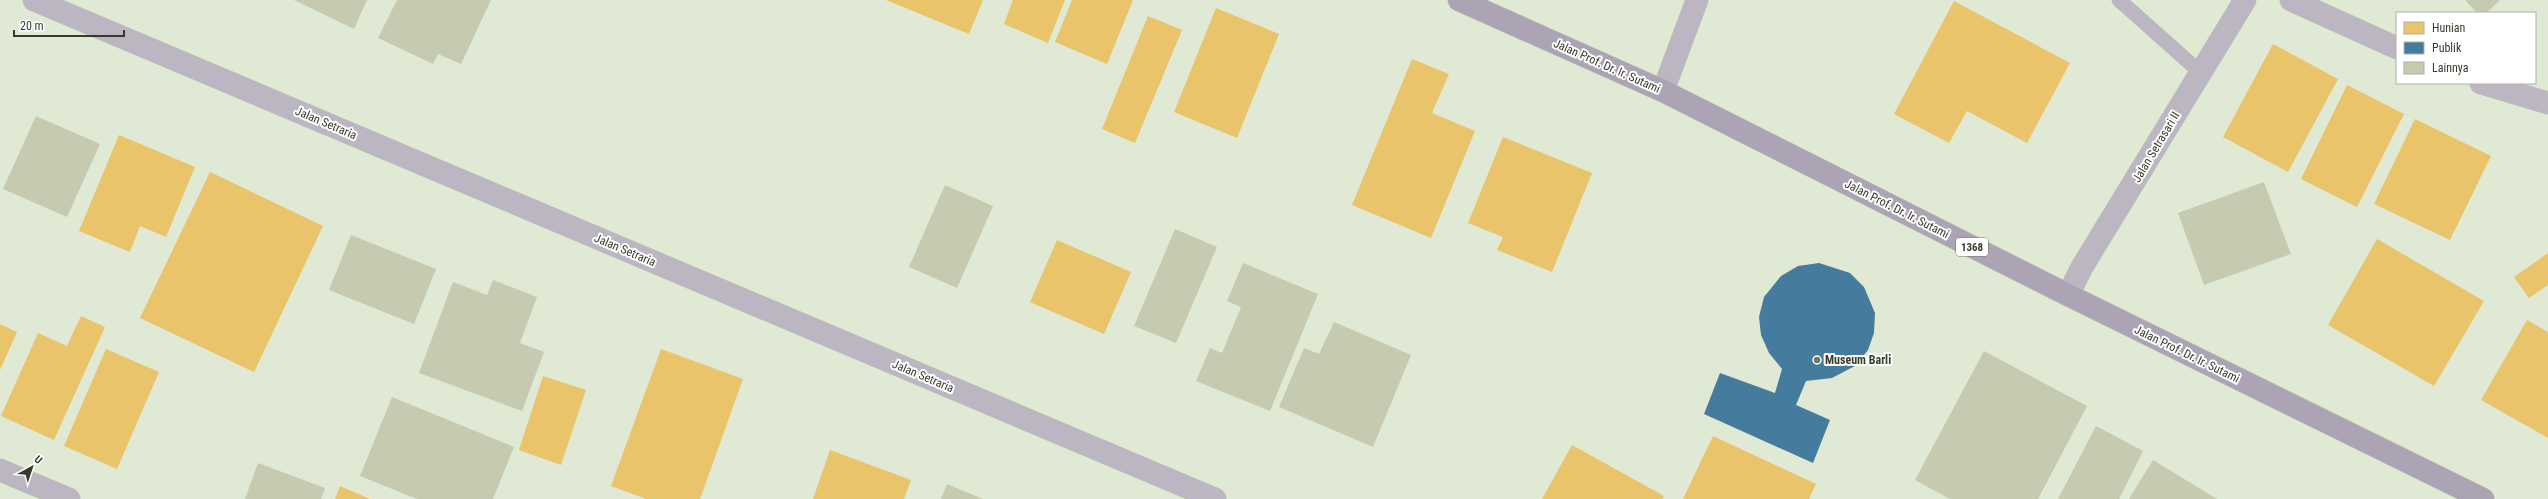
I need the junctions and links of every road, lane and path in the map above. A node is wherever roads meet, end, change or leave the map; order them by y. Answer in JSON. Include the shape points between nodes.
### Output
{"nodes":[{"id":1,"x":34,"y":0,"type":"edge"},
{"id":2,"x":1459,"y":0,"type":"edge"},
{"id":3,"x":1697,"y":0,"type":"edge"},
{"id":4,"x":2119,"y":0,"type":"edge"},
{"id":5,"x":2245,"y":0,"type":"edge"},
{"id":6,"x":2291,"y":0,"type":"edge"},
{"id":7,"x":2396,"y":48,"type":"edge"},
{"id":8,"x":2201,"y":73,"type":"junction"},
{"id":9,"x":2484,"y":84,"type":"edge"},
{"id":10,"x":1663,"y":90,"type":"junction"},
{"id":11,"x":2548,"y":103,"type":"edge"},
{"id":12,"x":2068,"y":295,"type":"junction"},
{"id":13,"x":0,"y":470,"type":"edge"},
{"id":14,"x":69,"y":499,"type":"edge"},
{"id":15,"x":1215,"y":499,"type":"edge"},
{"id":16,"x":2483,"y":499,"type":"edge"}],
"edges":[{"from":1,"to":15,"type":"street","name":"Jalan Setraria"},
{"from":2,"to":10,"type":"main road","name":"Jalan Prof. Dr. Ir. Sutami","number":"1368"},
{"from":3,"to":10,"type":"street"},
{"from":4,"to":8,"type":"lane"},
{"from":5,"to":8,"type":"street","name":"Jalan Setrasari II"},
{"from":6,"to":7,"type":"street"},
{"from":8,"to":12,"type":"street","name":"Jalan Setrasari II"},
{"from":9,"to":11,"type":"street"},
{"from":10,"to":12,"type":"main road","name":"Jalan Prof. Dr. Ir. Sutami","number":"1368"},
{"from":12,"to":16,"type":"main road","name":"Jalan Prof. Dr. Ir. Sutami","number":"1368"},
{"from":13,"to":14,"type":"street"}]}
